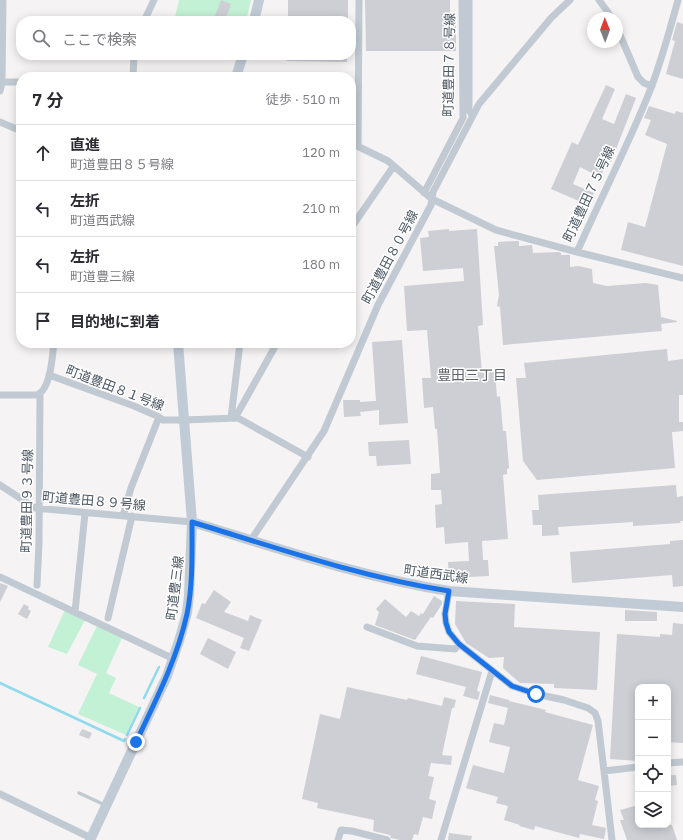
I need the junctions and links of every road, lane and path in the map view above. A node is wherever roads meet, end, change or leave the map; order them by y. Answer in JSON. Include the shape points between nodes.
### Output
{"nodes":[{"id":1,"x":3,"y":0,"type":"edge"},
{"id":2,"x":154,"y":0,"type":"edge"},
{"id":3,"x":259,"y":0,"type":"edge"},
{"id":4,"x":359,"y":0,"type":"edge"},
{"id":5,"x":462,"y":0,"type":"edge"},
{"id":6,"x":470,"y":0,"type":"edge"},
{"id":7,"x":570,"y":0,"type":"edge"},
{"id":8,"x":599,"y":0,"type":"edge"},
{"id":9,"x":678,"y":0,"type":"edge"},
{"id":10,"x":608,"y":12,"type":"edge"},
{"id":11,"x":146,"y":16,"type":"edge"},
{"id":12,"x":255,"y":16,"type":"edge"},
{"id":13,"x":623,"y":42,"type":"edge"},
{"id":14,"x":134,"y":60,"type":"edge"},
{"id":15,"x":241,"y":60,"type":"edge"},
{"id":16,"x":133,"y":72,"type":"edge"},
{"id":17,"x":238,"y":72,"type":"edge"},
{"id":18,"x":1,"y":82,"type":"edge"},
{"id":19,"x":16,"y":82,"type":"edge"},
{"id":20,"x":652,"y":86,"type":"junction"},
{"id":21,"x":0,"y":91,"type":"edge"},
{"id":22,"x":356,"y":108,"type":"edge"},
{"id":23,"x":472,"y":116,"type":"junction"},
{"id":24,"x":0,"y":122,"type":"edge"},
{"id":25,"x":16,"y":129,"type":"edge"},
{"id":26,"x":356,"y":145,"type":"edge"},
{"id":27,"x":393,"y":167,"type":"junction"},
{"id":28,"x":424,"y":193,"type":"junction"},
{"id":29,"x":432,"y":199,"type":"junction"},
{"id":30,"x":356,"y":221,"type":"edge"},
{"id":31,"x":577,"y":252,"type":"junction"},
{"id":32,"x":683,"y":278,"type":"edge"},
{"id":33,"x":53,"y":348,"type":"edge"},
{"id":34,"x":178,"y":348,"type":"edge"},
{"id":35,"x":240,"y":348,"type":"edge"},
{"id":36,"x":274,"y":348,"type":"edge"},
{"id":37,"x":49,"y":376,"type":"junction"},
{"id":38,"x":40,"y":394,"type":"junction"},
{"id":39,"x":0,"y":396,"type":"edge"},
{"id":40,"x":159,"y":417,"type":"junction"},
{"id":41,"x":233,"y":418,"type":"junction"},
{"id":42,"x":184,"y":420,"type":"junction"},
{"id":43,"x":308,"y":457,"type":"junction"},
{"id":44,"x":0,"y":485,"type":"edge"},
{"id":45,"x":40,"y":508,"type":"junction"},
{"id":46,"x":85,"y":512,"type":"junction"},
{"id":47,"x":123,"y":516,"type":"junction"},
{"id":48,"x":132,"y":516,"type":"junction"},
{"id":49,"x":192,"y":522,"type":"junction"},
{"id":50,"x":251,"y":540,"type":"junction"},
{"id":51,"x":0,"y":576,"type":"edge"},
{"id":52,"x":37,"y":585,"type":"dead end"},
{"id":53,"x":449,"y":591,"type":"junction"},
{"id":54,"x":683,"y":607,"type":"edge"},
{"id":55,"x":76,"y":611,"type":"junction"},
{"id":56,"x":108,"y":618,"type":"dead end"},
{"id":57,"x":367,"y":627,"type":"dead end"},
{"id":58,"x":459,"y":644,"type":"junction"},
{"id":59,"x":174,"y":658,"type":"junction"},
{"id":60,"x":492,"y":671,"type":"junction"},
{"id":61,"x":683,"y":762,"type":"edge"},
{"id":62,"x":671,"y":763,"type":"edge"},
{"id":63,"x":635,"y":767,"type":"edge"},
{"id":64,"x":604,"y":771,"type":"junction"},
{"id":65,"x":79,"y":792,"type":"dead end"},
{"id":66,"x":0,"y":794,"type":"edge"},
{"id":67,"x":106,"y":806,"type":"junction"},
{"id":68,"x":90,"y":839,"type":"edge"},
{"id":69,"x":338,"y":840,"type":"edge"},
{"id":70,"x":387,"y":840,"type":"edge"},
{"id":71,"x":441,"y":840,"type":"edge"},
{"id":72,"x":612,"y":840,"type":"edge"}],
"edges":[{"from":1,"to":18,"type":"street"},
{"from":2,"to":11,"type":"street"},
{"from":3,"to":12,"type":"street"},
{"from":4,"to":22,"type":"street"},
{"from":5,"to":28,"type":"street","name":"町道豊田７８号線","via":[[463,118]]},
{"from":6,"to":23,"type":"street","via":[[469,110]]},
{"from":7,"to":23,"type":"street","name":"町道豊田８０号線","via":[[551,18],[479,104]]},
{"from":8,"to":10,"type":"street"},
{"from":9,"to":20,"type":"street","name":"町道豊田７５号線"},
{"from":13,"to":20,"type":"street","via":[[638,76],[644,83]]},
{"from":14,"to":16,"type":"street"},
{"from":15,"to":17,"type":"street"},
{"from":18,"to":19,"type":"street"},
{"from":18,"to":21,"type":"street"},
{"from":20,"to":31,"type":"street","name":"町道豊田７５号線"},
{"from":23,"to":29,"type":"street","name":"町道豊田８０号線","via":[[433,192]]},
{"from":24,"to":25,"type":"street"},
{"from":26,"to":27,"type":"street","name":"町道豊田７５号線"},
{"from":27,"to":28,"type":"street","name":"町道豊田７５号線"},
{"from":27,"to":30,"type":"street"},
{"from":28,"to":29,"type":"street","name":"町道豊田７５号線"},
{"from":29,"to":31,"type":"street","name":"町道豊田７５号線","via":[[496,230]]},
{"from":29,"to":43,"type":"street","name":"町道豊田８０号線","via":[[378,305],[328,425]]},
{"from":31,"to":32,"type":"street"},
{"from":33,"to":37,"type":"street"},
{"from":34,"to":42,"type":"street","name":"町道豊三線"},
{"from":35,"to":41,"type":"street"},
{"from":36,"to":41,"type":"street"},
{"from":37,"to":38,"type":"street"},
{"from":37,"to":40,"type":"street","name":"町道豊田８１号線"},
{"from":38,"to":39,"type":"street"},
{"from":38,"to":45,"type":"street","name":"町道豊田９３号線"},
{"from":40,"to":42,"type":"street","name":"町道豊田８１号線","via":[[163,420]]},
{"from":40,"to":47,"type":"street","via":[[131,488]]},
{"from":41,"to":42,"type":"street","name":"町道豊田８１号線"},
{"from":41,"to":43,"type":"street","name":"町道豊田８１号線","via":[[238,418]]},
{"from":42,"to":49,"type":"street","name":"町道豊三線"},
{"from":43,"to":50,"type":"street","name":"町道豊田８０号線"},
{"from":44,"to":45,"type":"street","name":"町道豊田８９号線","via":[[32,507]]},
{"from":45,"to":46,"type":"street","name":"町道豊田８９号線"},
{"from":45,"to":52,"type":"street","name":"町道豊田９３号線"},
{"from":46,"to":47,"type":"street","name":"町道豊田８９号線"},
{"from":46,"to":55,"type":"street"},
{"from":47,"to":48,"type":"street","name":"町道豊田８９号線"},
{"from":48,"to":49,"type":"street","name":"町道豊田８９号線"},
{"from":48,"to":56,"type":"street"},
{"from":49,"to":50,"type":"street","name":"町道西武線"},
{"from":49,"to":59,"type":"street","name":"町道豊三線","via":[[188,607]]},
{"from":50,"to":53,"type":"street","name":"町道西武線","via":[[353,571]]},
{"from":51,"to":55,"type":"street"},
{"from":53,"to":54,"type":"street","name":"町道西武線"},
{"from":53,"to":58,"type":"street","via":[[446,623],[449,632]]},
{"from":55,"to":59,"type":"street"},
{"from":57,"to":58,"type":"street","via":[[418,646],[455,649]]},
{"from":58,"to":60,"type":"street"},
{"from":59,"to":67,"type":"street","name":"町道豊三線"},
{"from":60,"to":64,"type":"street","via":[[512,686],[564,700],[595,713]]},
{"from":60,"to":71,"type":"street"},
{"from":61,"to":62,"type":"street"},
{"from":63,"to":64,"type":"street"},
{"from":64,"to":72,"type":"street"},
{"from":65,"to":67,"type":"lane"},
{"from":66,"to":68,"type":"street"},
{"from":67,"to":68,"type":"street","name":"町道豊三線"},
{"from":69,"to":70,"type":"street","via":[[340,830]]}]}
